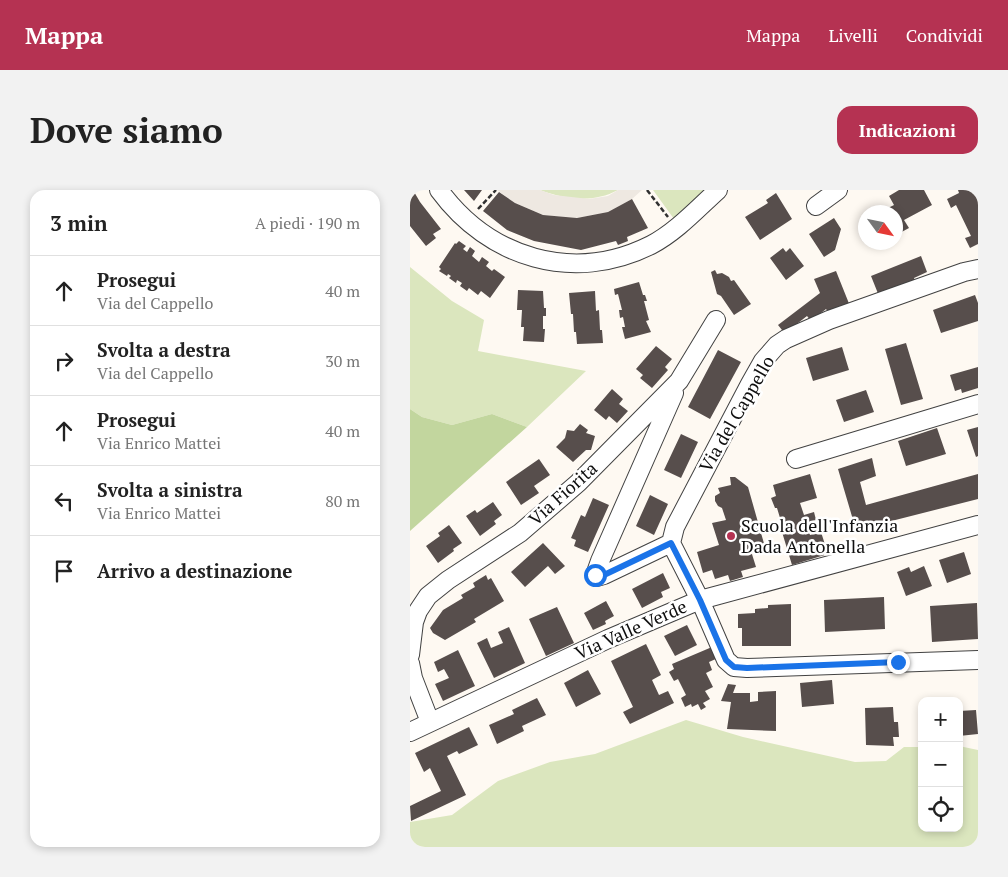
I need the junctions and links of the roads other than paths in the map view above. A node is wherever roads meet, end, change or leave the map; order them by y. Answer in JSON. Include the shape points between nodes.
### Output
{"nodes":[{"id":1,"x":439,"y":190,"type":"edge"},
{"id":2,"x":718,"y":190,"type":"edge"},
{"id":3,"x":838,"y":190,"type":"edge"},
{"id":4,"x":816,"y":206,"type":"dead end"},
{"id":5,"x":978,"y":269,"type":"edge"},
{"id":6,"x":716,"y":320,"type":"dead end"},
{"id":7,"x":679,"y":381,"type":"junction"},
{"id":8,"x":978,"y":404,"type":"edge"},
{"id":9,"x":796,"y":459,"type":"dead end"},
{"id":10,"x":978,"y":525,"type":"edge"},
{"id":11,"x":671,"y":543,"type":"junction"},
{"id":12,"x":700,"y":600,"type":"junction"},
{"id":13,"x":410,"y":655,"type":"edge"},
{"id":14,"x":978,"y":660,"type":"edge"},
{"id":15,"x":410,"y":663,"type":"edge"},
{"id":16,"x":430,"y":722,"type":"junction"},
{"id":17,"x":410,"y":732,"type":"edge"}],
"edges":[{"from":1,"to":2,"type":"street","via":[[466,220],[496,243],[537,258],[575,264],[629,254],[652,244]]},
{"from":3,"to":4,"type":"street"},
{"from":5,"to":11,"type":"street","name":"Via del Cappello","via":[[829,320],[777,345],[750,384],[675,527]]},
{"from":6,"to":7,"type":"street","name":"Via Fiorita"},
{"from":7,"to":11,"type":"street","via":[[595,575],[604,575]]},
{"from":7,"to":13,"type":"street","name":"Via Fiorita","via":[[578,482],[520,533],[428,596],[414,622]]},
{"from":8,"to":9,"type":"street"},
{"from":10,"to":12,"type":"street","name":"Via Valle Verde"},
{"from":11,"to":12,"type":"street"},
{"from":12,"to":14,"type":"street","via":[[726,660],[734,667]]},
{"from":12,"to":16,"type":"street","name":"Via Valle Verde"},
{"from":15,"to":16,"type":"street"},
{"from":16,"to":17,"type":"street","name":"Via Valle Verde"}]}
